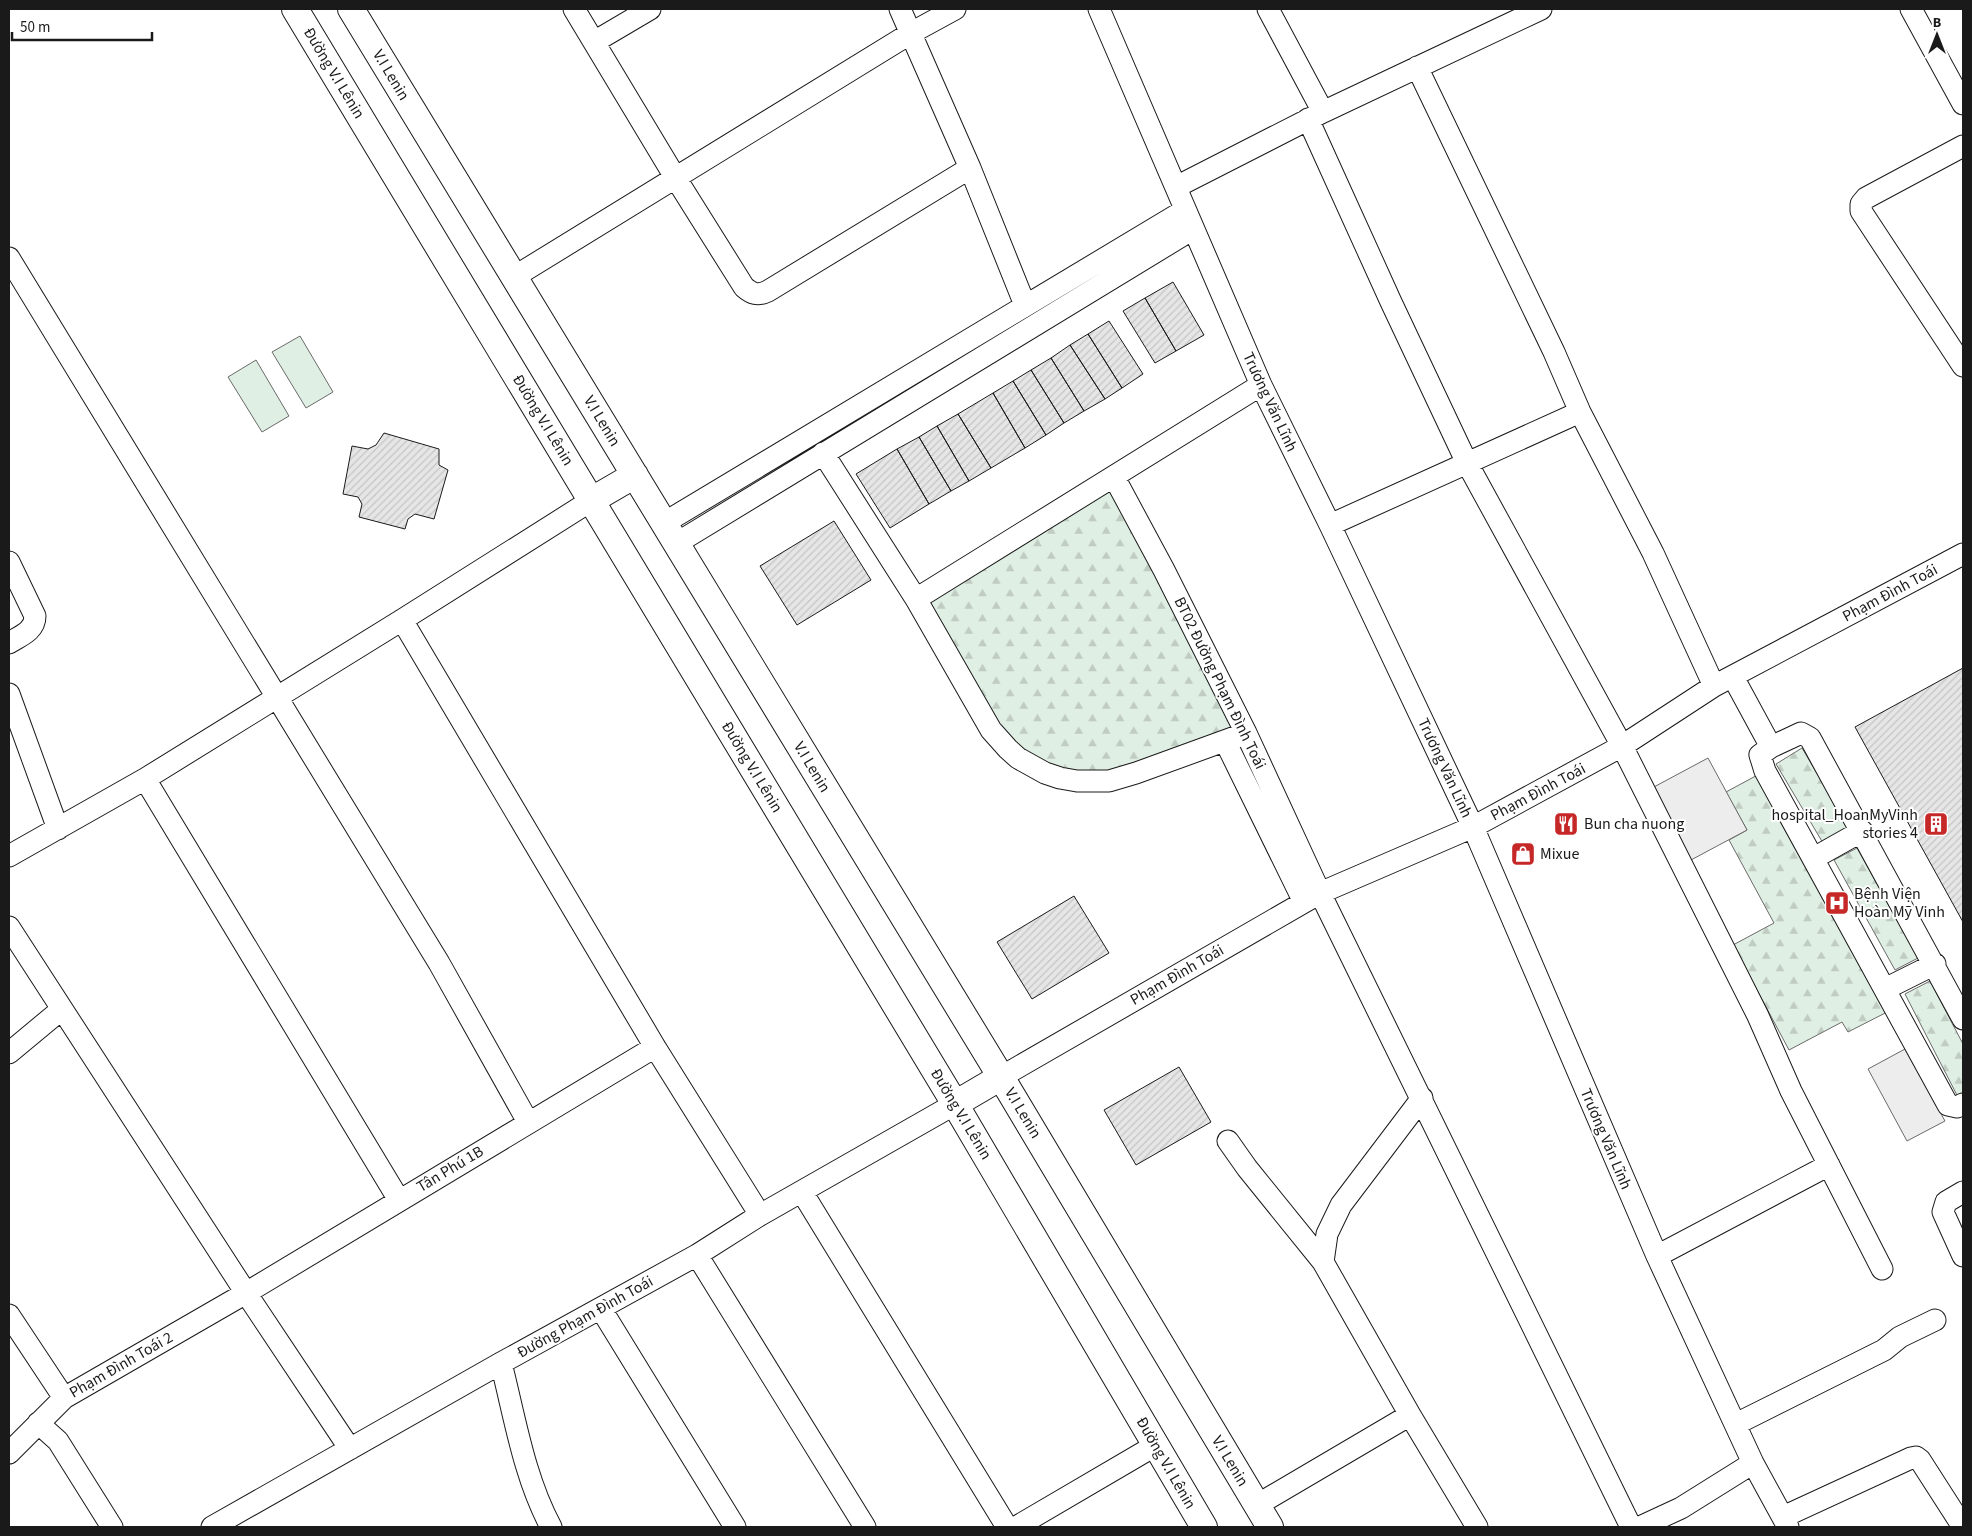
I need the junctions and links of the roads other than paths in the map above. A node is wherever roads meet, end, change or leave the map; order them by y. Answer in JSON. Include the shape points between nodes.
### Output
{"nodes":[{"id":1,"x":295,"y":9,"type":"edge"},
{"id":2,"x":351,"y":9,"type":"edge"},
{"id":3,"x":574,"y":9,"type":"edge"},
{"id":4,"x":650,"y":9,"type":"edge"},
{"id":5,"x":900,"y":9,"type":"edge"},
{"id":6,"x":955,"y":9,"type":"edge"},
{"id":7,"x":1099,"y":9,"type":"edge"},
{"id":8,"x":1268,"y":9,"type":"edge"},
{"id":9,"x":1542,"y":9,"type":"edge"},
{"id":10,"x":1911,"y":9,"type":"edge"},
{"id":11,"x":911,"y":33,"type":"junction"},
{"id":12,"x":594,"y":42,"type":"junction"},
{"id":13,"x":1417,"y":67,"type":"junction"},
{"id":14,"x":1963,"y":104,"type":"edge"},
{"id":15,"x":1316,"y":115,"type":"junction"},
{"id":16,"x":1963,"y":146,"type":"edge"},
{"id":17,"x":970,"y":168,"type":"junction"},
{"id":18,"x":675,"y":177,"type":"junction"},
{"id":19,"x":1176,"y":187,"type":"junction"},
{"id":20,"x":1185,"y":210,"type":"junction"},
{"id":21,"x":1193,"y":229,"type":"junction"},
{"id":22,"x":9,"y":258,"type":"edge"},
{"id":23,"x":514,"y":277,"type":"junction"},
{"id":24,"x":1025,"y":305,"type":"junction"},
{"id":25,"x":1963,"y":366,"type":"edge"},
{"id":26,"x":1261,"y":386,"type":"junction"},
{"id":27,"x":1580,"y":412,"type":"junction"},
{"id":28,"x":823,"y":453,"type":"junction"},
{"id":29,"x":1467,"y":463,"type":"junction"},
{"id":30,"x":635,"y":475,"type":"junction"},
{"id":31,"x":1114,"y":477,"type":"junction"},
{"id":32,"x":592,"y":500,"type":"junction"},
{"id":33,"x":1330,"y":526,"type":"junction"},
{"id":34,"x":670,"y":533,"type":"junction"},
{"id":35,"x":1963,"y":554,"type":"edge"},
{"id":36,"x":9,"y":562,"type":"edge"},
{"id":37,"x":916,"y":599,"type":"junction"},
{"id":38,"x":402,"y":620,"type":"junction"},
{"id":39,"x":9,"y":643,"type":"edge"},
{"id":40,"x":1733,"y":677,"type":"junction"},
{"id":41,"x":1714,"y":686,"type":"junction"},
{"id":42,"x":9,"y":694,"type":"edge"},
{"id":43,"x":276,"y":697,"type":"junction"},
{"id":44,"x":1246,"y":733,"type":"junction"},
{"id":45,"x":1225,"y":741,"type":"junction"},
{"id":46,"x":1622,"y":746,"type":"junction"},
{"id":47,"x":1771,"y":747,"type":"junction"},
{"id":48,"x":146,"y":779,"type":"junction"},
{"id":49,"x":1473,"y":827,"type":"junction"},
{"id":50,"x":58,"y":829,"type":"junction"},
{"id":51,"x":1862,"y":831,"type":"junction"},
{"id":52,"x":9,"y":856,"type":"edge"},
{"id":53,"x":1814,"y":858,"type":"junction"},
{"id":54,"x":1312,"y":898,"type":"junction"},
{"id":55,"x":9,"y":927,"type":"edge"},
{"id":56,"x":1935,"y":964,"type":"junction"},
{"id":57,"x":1885,"y":988,"type":"junction"},
{"id":58,"x":62,"y":1009,"type":"junction"},
{"id":59,"x":1963,"y":1019,"type":"edge"},
{"id":60,"x":655,"y":1047,"type":"junction"},
{"id":61,"x":9,"y":1053,"type":"edge"},
{"id":62,"x":1001,"y":1077,"type":"junction"},
{"id":63,"x":1422,"y":1098,"type":"junction"},
{"id":64,"x":955,"y":1104,"type":"junction"},
{"id":65,"x":1963,"y":1104,"type":"edge"},
{"id":66,"x":528,"y":1122,"type":"junction"},
{"id":67,"x":1228,"y":1141,"type":"dead end"},
{"id":68,"x":1829,"y":1165,"type":"junction"},
{"id":69,"x":802,"y":1192,"type":"junction"},
{"id":70,"x":1963,"y":1192,"type":"edge"},
{"id":71,"x":399,"y":1200,"type":"junction"},
{"id":72,"x":760,"y":1215,"type":"junction"},
{"id":73,"x":698,"y":1255,"type":"junction"},
{"id":74,"x":1656,"y":1256,"type":"junction"},
{"id":75,"x":1963,"y":1256,"type":"edge"},
{"id":76,"x":1323,"y":1262,"type":"junction"},
{"id":77,"x":1882,"y":1269,"type":"dead end"},
{"id":78,"x":246,"y":1293,"type":"junction"},
{"id":79,"x":601,"y":1309,"type":"junction"},
{"id":80,"x":9,"y":1315,"type":"edge"},
{"id":81,"x":1935,"y":1320,"type":"dead end"},
{"id":82,"x":501,"y":1364,"type":"junction"},
{"id":83,"x":64,"y":1398,"type":"junction"},
{"id":84,"x":1410,"y":1415,"type":"junction"},
{"id":85,"x":38,"y":1424,"type":"junction"},
{"id":86,"x":1736,"y":1424,"type":"junction"},
{"id":87,"x":1156,"y":1445,"type":"junction"},
{"id":88,"x":350,"y":1449,"type":"junction"},
{"id":89,"x":9,"y":1453,"type":"edge"},
{"id":90,"x":1753,"y":1463,"type":"junction"},
{"id":91,"x":1256,"y":1505,"type":"junction"},
{"id":92,"x":1785,"y":1522,"type":"edge"},
{"id":93,"x":112,"y":1527,"type":"edge"},
{"id":94,"x":212,"y":1527,"type":"edge"},
{"id":95,"x":551,"y":1527,"type":"edge"},
{"id":96,"x":736,"y":1527,"type":"edge"},
{"id":97,"x":865,"y":1527,"type":"edge"},
{"id":98,"x":1007,"y":1527,"type":"edge"},
{"id":99,"x":1016,"y":1527,"type":"edge"},
{"id":100,"x":1204,"y":1527,"type":"edge"},
{"id":101,"x":1270,"y":1527,"type":"edge"},
{"id":102,"x":1477,"y":1527,"type":"edge"},
{"id":103,"x":1631,"y":1527,"type":"edge"},
{"id":104,"x":1640,"y":1527,"type":"edge"},
{"id":105,"x":1963,"y":1527,"type":"edge"}],
"edges":[{"from":1,"to":32,"type":"main road","name":"Đường V.I Lênin"},
{"from":2,"to":23,"type":"main road","name":"V.I Lenin"},
{"from":3,"to":12,"type":"street"},
{"from":4,"to":12,"type":"street"},
{"from":5,"to":11,"type":"street"},
{"from":6,"to":11,"type":"street"},
{"from":7,"to":19,"type":"street","name":"Trương Văn Lĩnh"},
{"from":8,"to":15,"type":"street"},
{"from":9,"to":13,"type":"street"},
{"from":10,"to":14,"type":"street"},
{"from":11,"to":17,"type":"street"},
{"from":11,"to":18,"type":"street"},
{"from":12,"to":18,"type":"street"},
{"from":13,"to":15,"type":"street"},
{"from":13,"to":27,"type":"street"},
{"from":15,"to":19,"type":"street"},
{"from":15,"to":29,"type":"street","via":[[1391,302]]},
{"from":16,"to":25,"type":"street","via":[[1866,198],[1861,204],[1861,211]]},
{"from":17,"to":18,"type":"street","via":[[761,294],[744,287]]},
{"from":17,"to":24,"type":"street"},
{"from":18,"to":23,"type":"street"},
{"from":19,"to":20,"type":"street","name":"Trương Văn Lĩnh"},
{"from":20,"to":21,"type":"street","name":"Trương Văn Lĩnh"},
{"from":20,"to":24,"type":"street"},
{"from":21,"to":26,"type":"street","name":"Trương Văn Lĩnh"},
{"from":21,"to":28,"type":"street"},
{"from":22,"to":43,"type":"street"},
{"from":23,"to":30,"type":"main road","name":"V.I Lenin"},
{"from":24,"to":34,"type":"street"},
{"from":26,"to":31,"type":"street"},
{"from":26,"to":33,"type":"street","name":"Trương Văn Lĩnh"},
{"from":27,"to":29,"type":"street"},
{"from":27,"to":41,"type":"street","via":[[1653,553]]},
{"from":28,"to":34,"type":"street"},
{"from":28,"to":37,"type":"street"},
{"from":29,"to":33,"type":"street"},
{"from":29,"to":46,"type":"street"},
{"from":30,"to":32,"type":"main road"},
{"from":30,"to":34,"type":"main road","name":"V.I Lenin"},
{"from":31,"to":37,"type":"street"},
{"from":31,"to":44,"type":"street","name":"BT02 Đường Phạm Đình Toái"},
{"from":32,"to":38,"type":"street"},
{"from":32,"to":64,"type":"main road","name":"Đường V.I Lênin"},
{"from":33,"to":49,"type":"street","name":"Trương Văn Lĩnh"},
{"from":34,"to":62,"type":"main road","name":"V.I Lenin"},
{"from":35,"to":40,"type":"street","name":"Phạm Đình Toái"},
{"from":36,"to":39,"type":"street","via":[[35,620],[29,631]]},
{"from":37,"to":45,"type":"street","via":[[991,730],[1018,758],[1045,773],[1077,781],[1109,781]]},
{"from":38,"to":43,"type":"street"},
{"from":38,"to":60,"type":"street"},
{"from":40,"to":41,"type":"street","name":"Phạm Đình Toái"},
{"from":40,"to":47,"type":"street"},
{"from":41,"to":46,"type":"street","name":"Phạm Đình Toái"},
{"from":42,"to":50,"type":"street"},
{"from":43,"to":48,"type":"street"},
{"from":43,"to":66,"type":"street","via":[[439,964]]},
{"from":44,"to":45,"type":"street"},
{"from":44,"to":54,"type":"street","name":"BT02 Đường Phạm Đình Toái"},
{"from":45,"to":54,"type":"street","name":"BT02 Đường Phạm Đình Toái"},
{"from":46,"to":49,"type":"street","name":"Phạm Đình Toái"},
{"from":46,"to":68,"type":"street"},
{"from":47,"to":51,"type":"street","via":[[1801,733],[1810,738]]},
{"from":47,"to":53,"type":"street","via":[[1760,756],[1765,771]]},
{"from":48,"to":50,"type":"street"},
{"from":48,"to":71,"type":"street"},
{"from":49,"to":54,"type":"street","name":"Phạm Đình Toái"},
{"from":49,"to":74,"type":"street","name":"Trương Văn Lĩnh"},
{"from":50,"to":52,"type":"street"},
{"from":51,"to":53,"type":"street"},
{"from":51,"to":56,"type":"street"},
{"from":53,"to":57,"type":"street"},
{"from":54,"to":62,"type":"street","name":"Phạm Đình Toái"},
{"from":54,"to":63,"type":"street"},
{"from":55,"to":58,"type":"street"},
{"from":56,"to":57,"type":"street"},
{"from":56,"to":59,"type":"street"},
{"from":57,"to":65,"type":"street","via":[[1948,1105],[1957,1107]]},
{"from":58,"to":61,"type":"street"},
{"from":58,"to":78,"type":"street"},
{"from":60,"to":66,"type":"street","name":"Tân Phú 1B"},
{"from":60,"to":72,"type":"street"},
{"from":62,"to":64,"type":"main road"},
{"from":62,"to":91,"type":"main road","name":"V.I Lenin"},
{"from":63,"to":76,"type":"street","via":[[1341,1205],[1327,1234]]},
{"from":63,"to":103,"type":"street"},
{"from":64,"to":69,"type":"street","name":"Đường Phạm Đình Toái"},
{"from":64,"to":87,"type":"main road","name":"Đường V.I Lênin"},
{"from":66,"to":71,"type":"street","name":"Tân Phú 1B"},
{"from":67,"to":76,"type":"street"},
{"from":68,"to":74,"type":"street"},
{"from":68,"to":77,"type":"street"},
{"from":69,"to":72,"type":"street","name":"Đường Phạm Đình Toái"},
{"from":69,"to":98,"type":"street"},
{"from":70,"to":75,"type":"street","via":[[1946,1202],[1942,1212]]},
{"from":71,"to":78,"type":"street","name":"Tân Phú 1B"},
{"from":72,"to":73,"type":"street","name":"Đường Phạm Đình Toái"},
{"from":73,"to":79,"type":"street","name":"Đường Phạm Đình Toái"},
{"from":73,"to":97,"type":"street"},
{"from":74,"to":86,"type":"street","name":"Trương Văn Lĩnh"},
{"from":76,"to":84,"type":"street"},
{"from":78,"to":83,"type":"street","name":"Phạm Đình Toái 2"},
{"from":78,"to":88,"type":"street"},
{"from":79,"to":82,"type":"street","name":"Đường Phạm Đình Toái"},
{"from":79,"to":96,"type":"street"},
{"from":80,"to":83,"type":"street"},
{"from":81,"to":86,"type":"street","via":[[1900,1337],[1884,1350]]},
{"from":82,"to":88,"type":"street","name":"Đường Phạm Đình Toái"},
{"from":82,"to":95,"type":"street","via":[[529,1475]]},
{"from":83,"to":85,"type":"street","name":"Phạm Đình Toái 2"},
{"from":84,"to":91,"type":"street"},
{"from":84,"to":102,"type":"street"},
{"from":85,"to":89,"type":"street","name":"Phạm Đình Toái 2"},
{"from":85,"to":93,"type":"street","via":[[58,1441]]},
{"from":86,"to":90,"type":"street","name":"Trương Văn Lĩnh"},
{"from":87,"to":99,"type":"street"},
{"from":87,"to":100,"type":"main road","name":"Đường V.I Lênin"},
{"from":88,"to":94,"type":"street","name":"Đường Phạm Đình Toái"},
{"from":90,"to":92,"type":"street","name":"Trương Văn Lĩnh"},
{"from":90,"to":104,"type":"street","via":[[1681,1508]]},
{"from":91,"to":101,"type":"main road","name":"V.I Lenin"},
{"from":92,"to":105,"type":"street","via":[[1916,1458]]}]}
